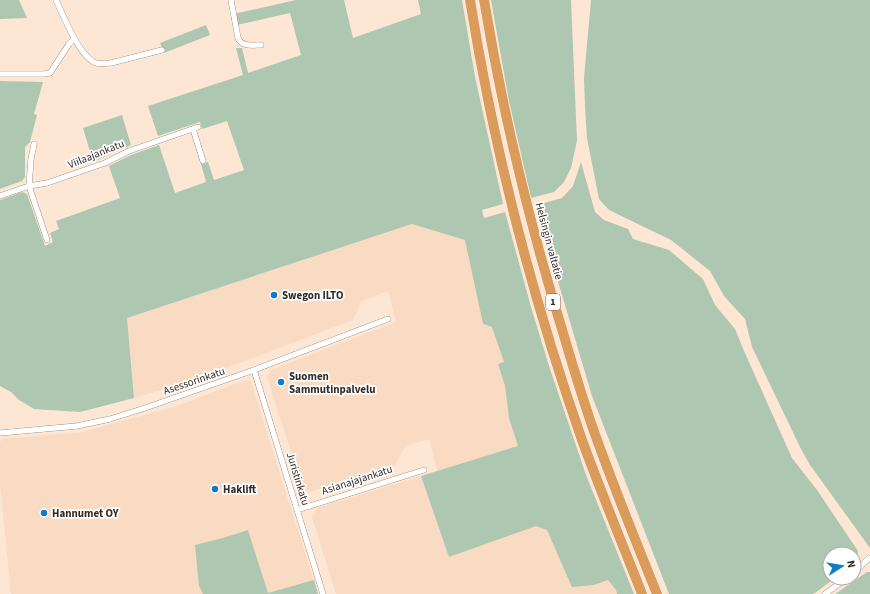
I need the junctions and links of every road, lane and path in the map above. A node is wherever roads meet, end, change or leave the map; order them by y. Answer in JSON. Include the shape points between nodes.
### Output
{"nodes":[{"id":1,"x":56,"y":0,"type":"edge"},
{"id":2,"x":231,"y":0,"type":"edge"},
{"id":3,"x":470,"y":0,"type":"edge"},
{"id":4,"x":484,"y":0,"type":"edge"},
{"id":5,"x":74,"y":39,"type":"junction"},
{"id":6,"x":261,"y":45,"type":"dead end"},
{"id":7,"x":162,"y":50,"type":"dead end"},
{"id":8,"x":0,"y":74,"type":"edge"},
{"id":9,"x":34,"y":144,"type":"dead end"},
{"id":10,"x":203,"y":161,"type":"dead end"},
{"id":11,"x":29,"y":186,"type":"junction"},
{"id":12,"x":0,"y":196,"type":"edge"},
{"id":13,"x":48,"y":240,"type":"dead end"},
{"id":14,"x":388,"y":319,"type":"dead end"},
{"id":15,"x":254,"y":370,"type":"junction"},
{"id":16,"x":0,"y":433,"type":"edge"},
{"id":17,"x":424,"y":470,"type":"dead end"},
{"id":18,"x":297,"y":510,"type":"junction"},
{"id":19,"x":836,"y":586,"type":"edge"},
{"id":20,"x":323,"y":594,"type":"edge"},
{"id":21,"x":642,"y":594,"type":"edge"},
{"id":22,"x":657,"y":594,"type":"edge"},
{"id":23,"x":825,"y":594,"type":"edge"}],
"edges":[{"from":1,"to":5,"type":"street"},
{"from":2,"to":6,"type":"street","via":[[240,42],[245,45]]},
{"from":3,"to":21,"type":"highway","number":"1","via":[[501,162],[547,333],[583,441]]},
{"from":4,"to":22,"type":"highway","name":"Helsingin valtatie","number":"1","via":[[513,149],[551,294],[596,436]]},
{"from":5,"to":7,"type":"street","via":[[88,58],[103,64]]},
{"from":5,"to":8,"type":"street","via":[[50,73]]},
{"from":9,"to":11,"type":"street"},
{"from":10,"to":11,"type":"street","name":"Viilaajankatu","via":[[195,128],[96,166],[47,183]]},
{"from":11,"to":12,"type":"street","name":"Viilaajankatu"},
{"from":11,"to":13,"type":"street"},
{"from":14,"to":15,"type":"street","name":"Asessorinkatu"},
{"from":15,"to":16,"type":"street","name":"Asessorinkatu","via":[[110,419],[77,426]]},
{"from":15,"to":18,"type":"street","name":"Juristinkatu"},
{"from":17,"to":18,"type":"street","name":"Asianajajankatu"},
{"from":18,"to":20,"type":"street","name":"Juristinkatu"},
{"from":19,"to":23,"type":"street"}]}
